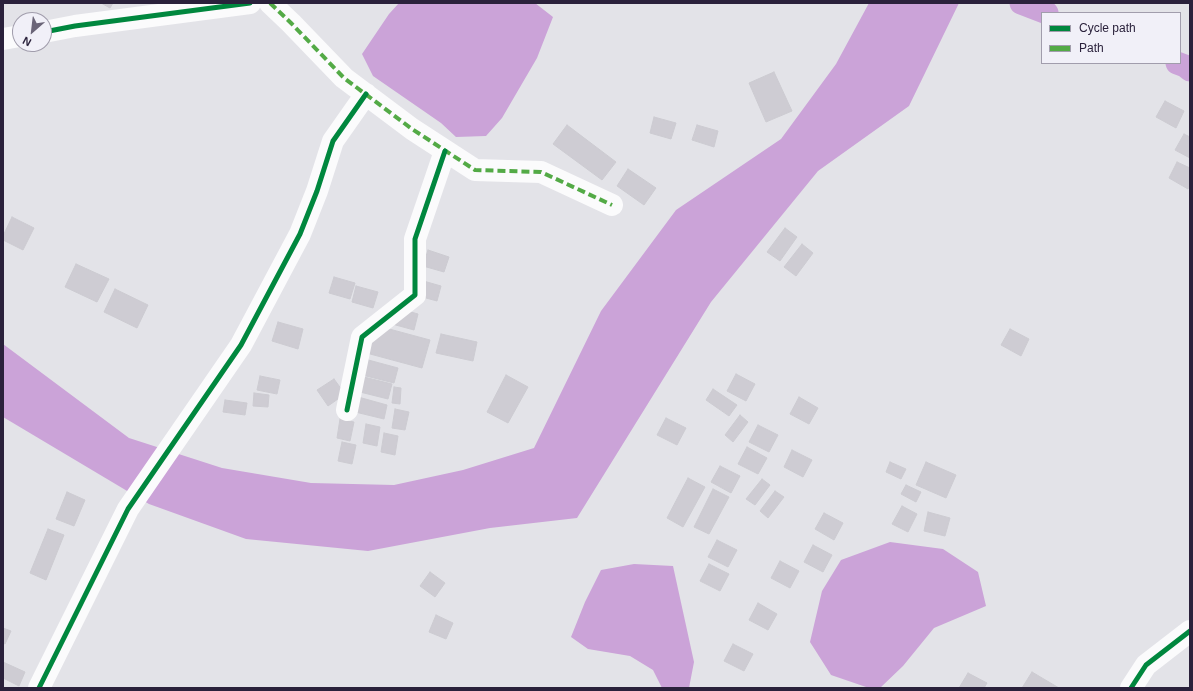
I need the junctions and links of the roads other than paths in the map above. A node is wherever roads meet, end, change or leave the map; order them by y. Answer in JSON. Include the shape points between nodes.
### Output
{"nodes":[{"id":1,"x":250,"y":3,"type":"edge"},
{"id":2,"x":270,"y":3,"type":"edge"},
{"id":3,"x":52,"y":30,"type":"edge"},
{"id":4,"x":366,"y":94,"type":"junction"},
{"id":5,"x":445,"y":151,"type":"junction"},
{"id":6,"x":612,"y":205,"type":"dead end"},
{"id":7,"x":347,"y":410,"type":"dead end"},
{"id":8,"x":1190,"y":631,"type":"edge"},
{"id":9,"x":39,"y":688,"type":"edge"},
{"id":10,"x":1131,"y":688,"type":"edge"}],
"edges":[{"from":1,"to":3,"type":"street"},
{"from":2,"to":4,"type":"street","via":[[344,78]]},
{"from":4,"to":5,"type":"street"},
{"from":4,"to":9,"type":"street","via":[[333,141],[300,234],[241,345],[128,509]]},
{"from":5,"to":6,"type":"street","via":[[475,170],[541,172]]},
{"from":5,"to":7,"type":"street","via":[[415,239],[415,295],[362,337]]},
{"from":8,"to":10,"type":"street","via":[[1146,664]]}]}
